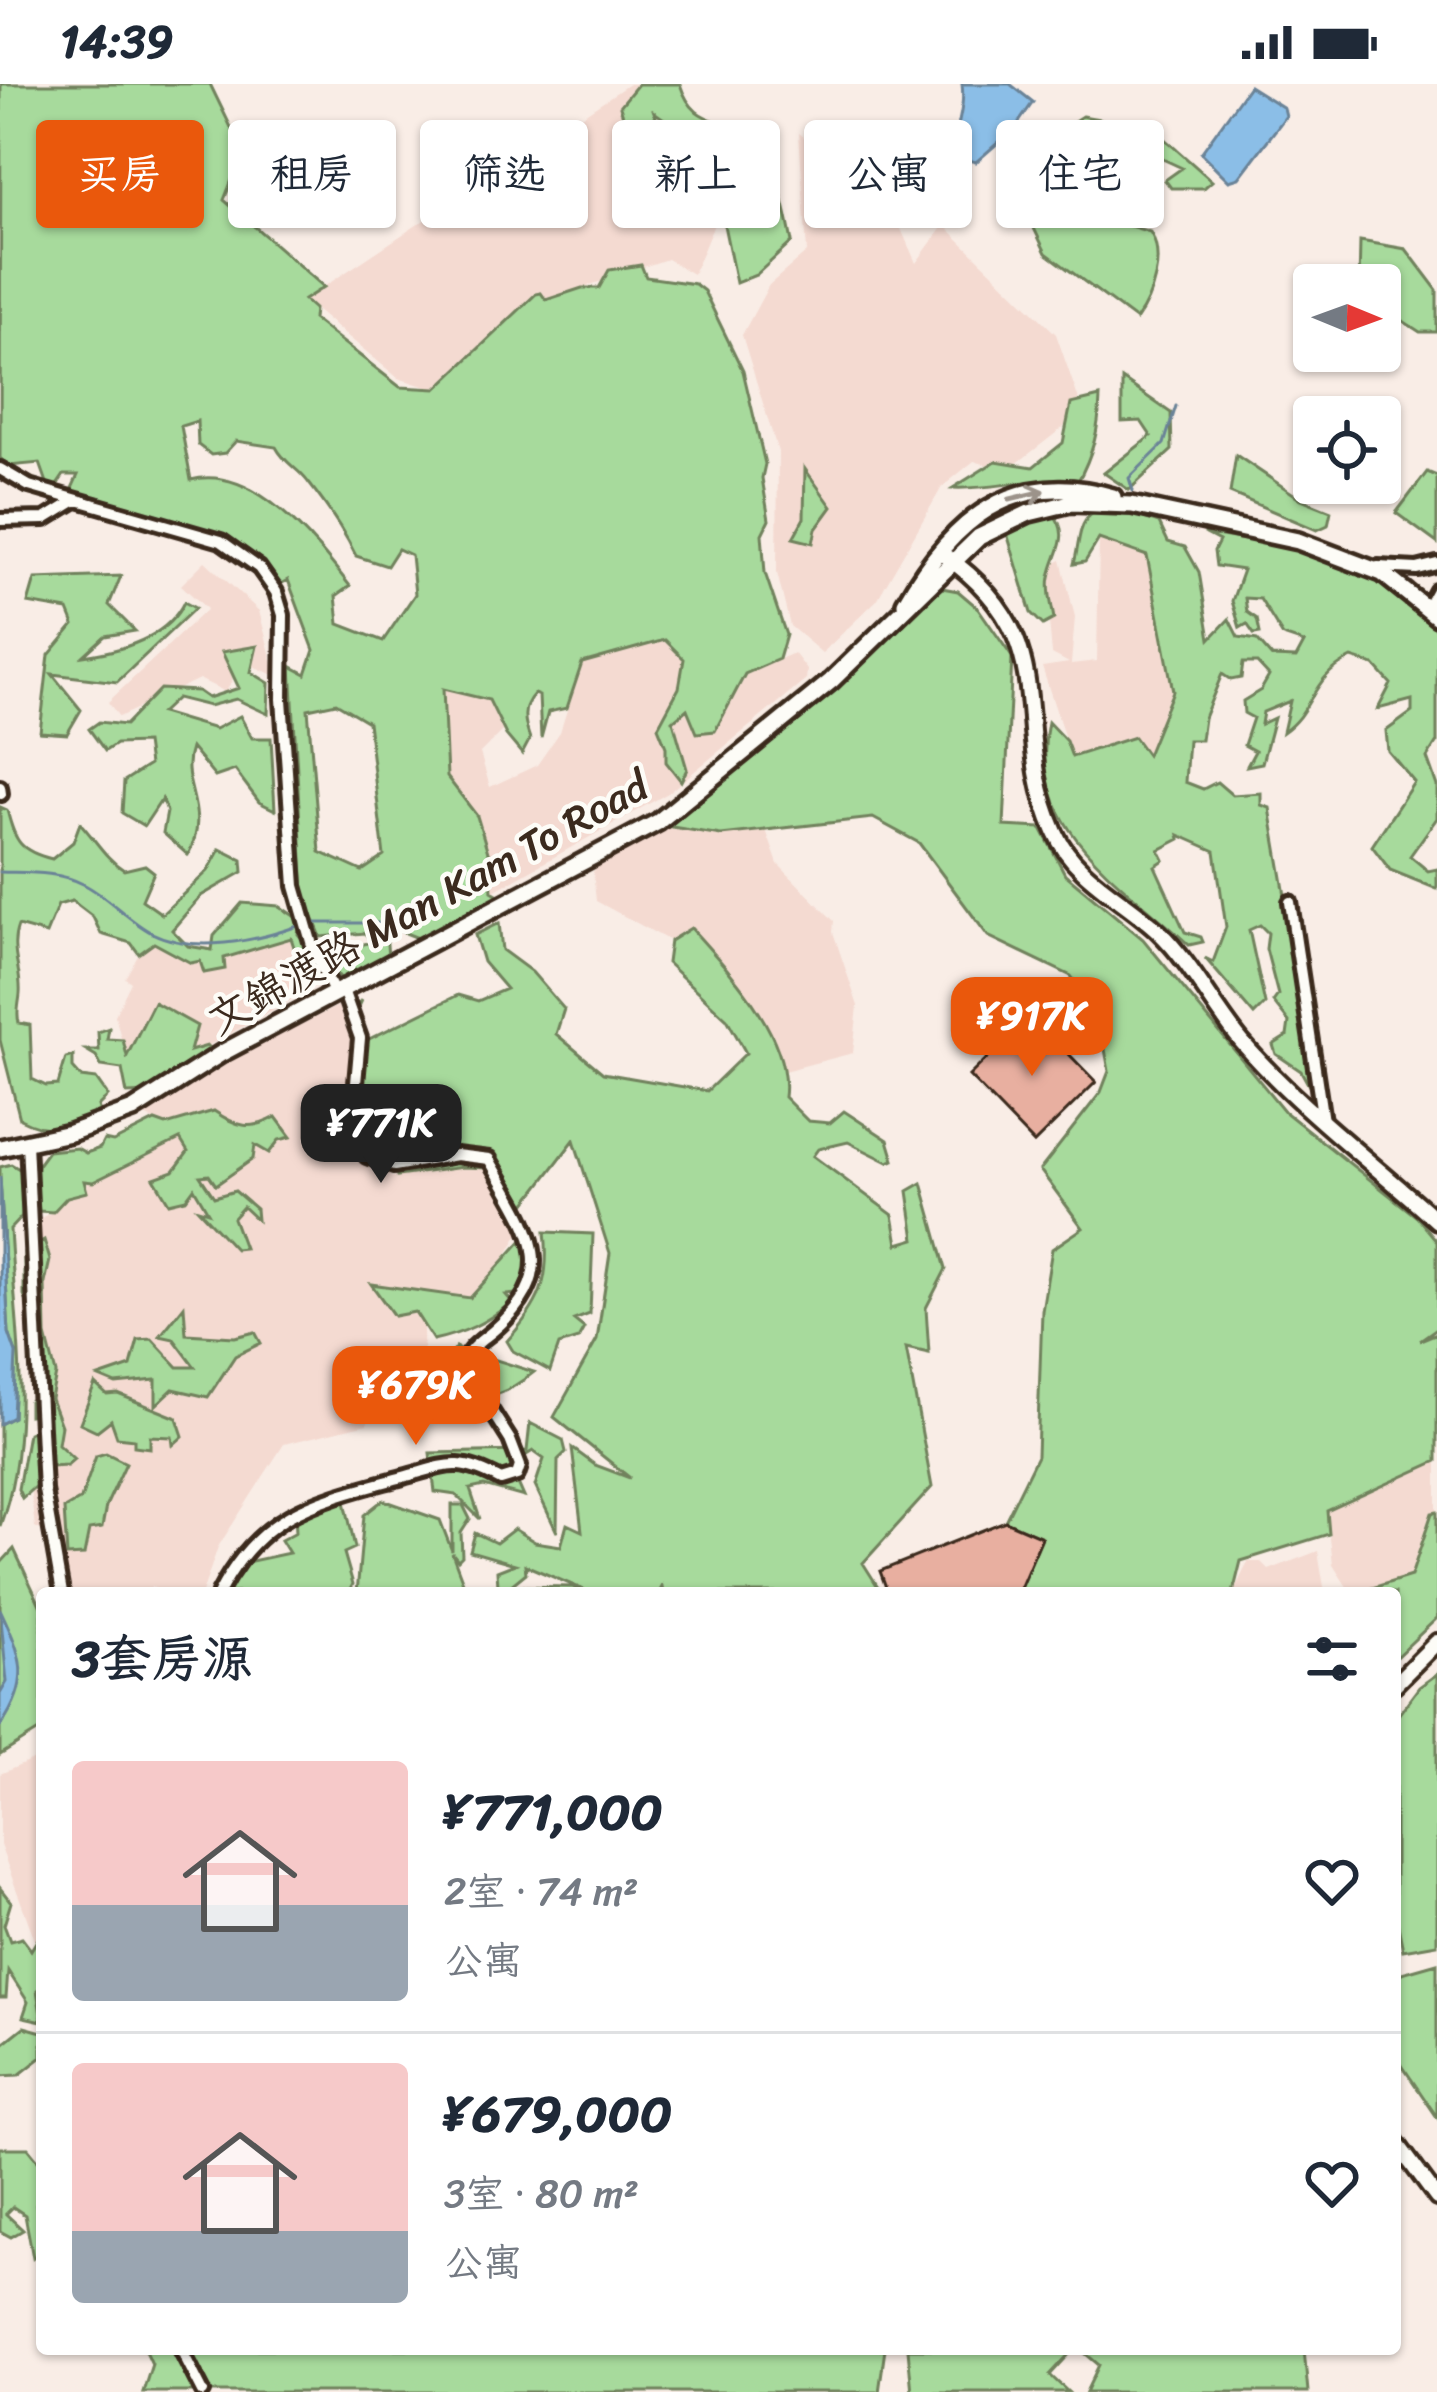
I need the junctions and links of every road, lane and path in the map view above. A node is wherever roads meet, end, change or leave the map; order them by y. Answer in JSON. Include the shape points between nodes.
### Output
{"nodes":[{"id":1,"x":0,"y":469,"type":"edge"},
{"id":2,"x":76,"y":500,"type":"junction"},
{"id":3,"x":0,"y":520,"type":"edge"},
{"id":4,"x":946,"y":556,"type":"junction"},
{"id":5,"x":1437,"y":564,"type":"edge"},
{"id":6,"x":1369,"y":566,"type":"junction"},
{"id":7,"x":1437,"y":590,"type":"edge"},
{"id":8,"x":1432,"y":612,"type":"edge"},
{"id":9,"x":1290,"y":902,"type":"dead end"},
{"id":10,"x":339,"y":992,"type":"junction"},
{"id":11,"x":1322,"y":1121,"type":"junction"},
{"id":12,"x":14,"y":1146,"type":"edge"},
{"id":13,"x":1437,"y":1220,"type":"edge"},
{"id":14,"x":61,"y":1587,"type":"edge"},
{"id":15,"x":224,"y":1587,"type":"edge"},
{"id":16,"x":1437,"y":1642,"type":"edge"},
{"id":17,"x":1401,"y":1678,"type":"edge"},
{"id":18,"x":1401,"y":2149,"type":"edge"},
{"id":19,"x":1437,"y":2198,"type":"edge"},
{"id":20,"x":185,"y":2355,"type":"edge"},
{"id":21,"x":203,"y":2392,"type":"edge"}],
"edges":[{"from":1,"to":2,"type":"street"},
{"from":2,"to":3,"type":"street","via":[[45,519]]},
{"from":2,"to":10,"type":"street","via":[[221,541],[259,568],[276,592],[295,886],[314,952]]},
{"from":4,"to":6,"type":"main road","name":"文錦渡路 Man Kam To Road","via":[[1029,513],[1070,503],[1132,505],[1298,541]]},
{"from":4,"to":10,"type":"main road","name":"文錦渡路 Man Kam To Road","via":[[831,681],[658,822]]},
{"from":4,"to":11,"type":"street","via":[[1001,609],[1021,649],[1040,789],[1068,856],[1160,933],[1242,1041]]},
{"from":5,"to":6,"type":"street"},
{"from":6,"to":8,"type":"main road","name":"文錦渡路 Man Kam To Road"},
{"from":7,"to":8,"type":"street"},
{"from":9,"to":11,"type":"street"},
{"from":10,"to":12,"type":"main road","name":"文錦渡路 Man Kam To Road","via":[[134,1110]]},
{"from":10,"to":15,"type":"street","via":[[360,1038],[353,1118],[367,1156],[394,1166],[455,1155],[489,1159],[529,1228],[533,1284],[463,1366],[520,1466],[501,1480],[465,1463],[440,1464],[324,1497],[267,1530]]},
{"from":11,"to":13,"type":"street"},
{"from":12,"to":14,"type":"street","via":[[44,1490]]},
{"from":16,"to":17,"type":"street"},
{"from":18,"to":19,"type":"street"},
{"from":20,"to":21,"type":"street"}]}
